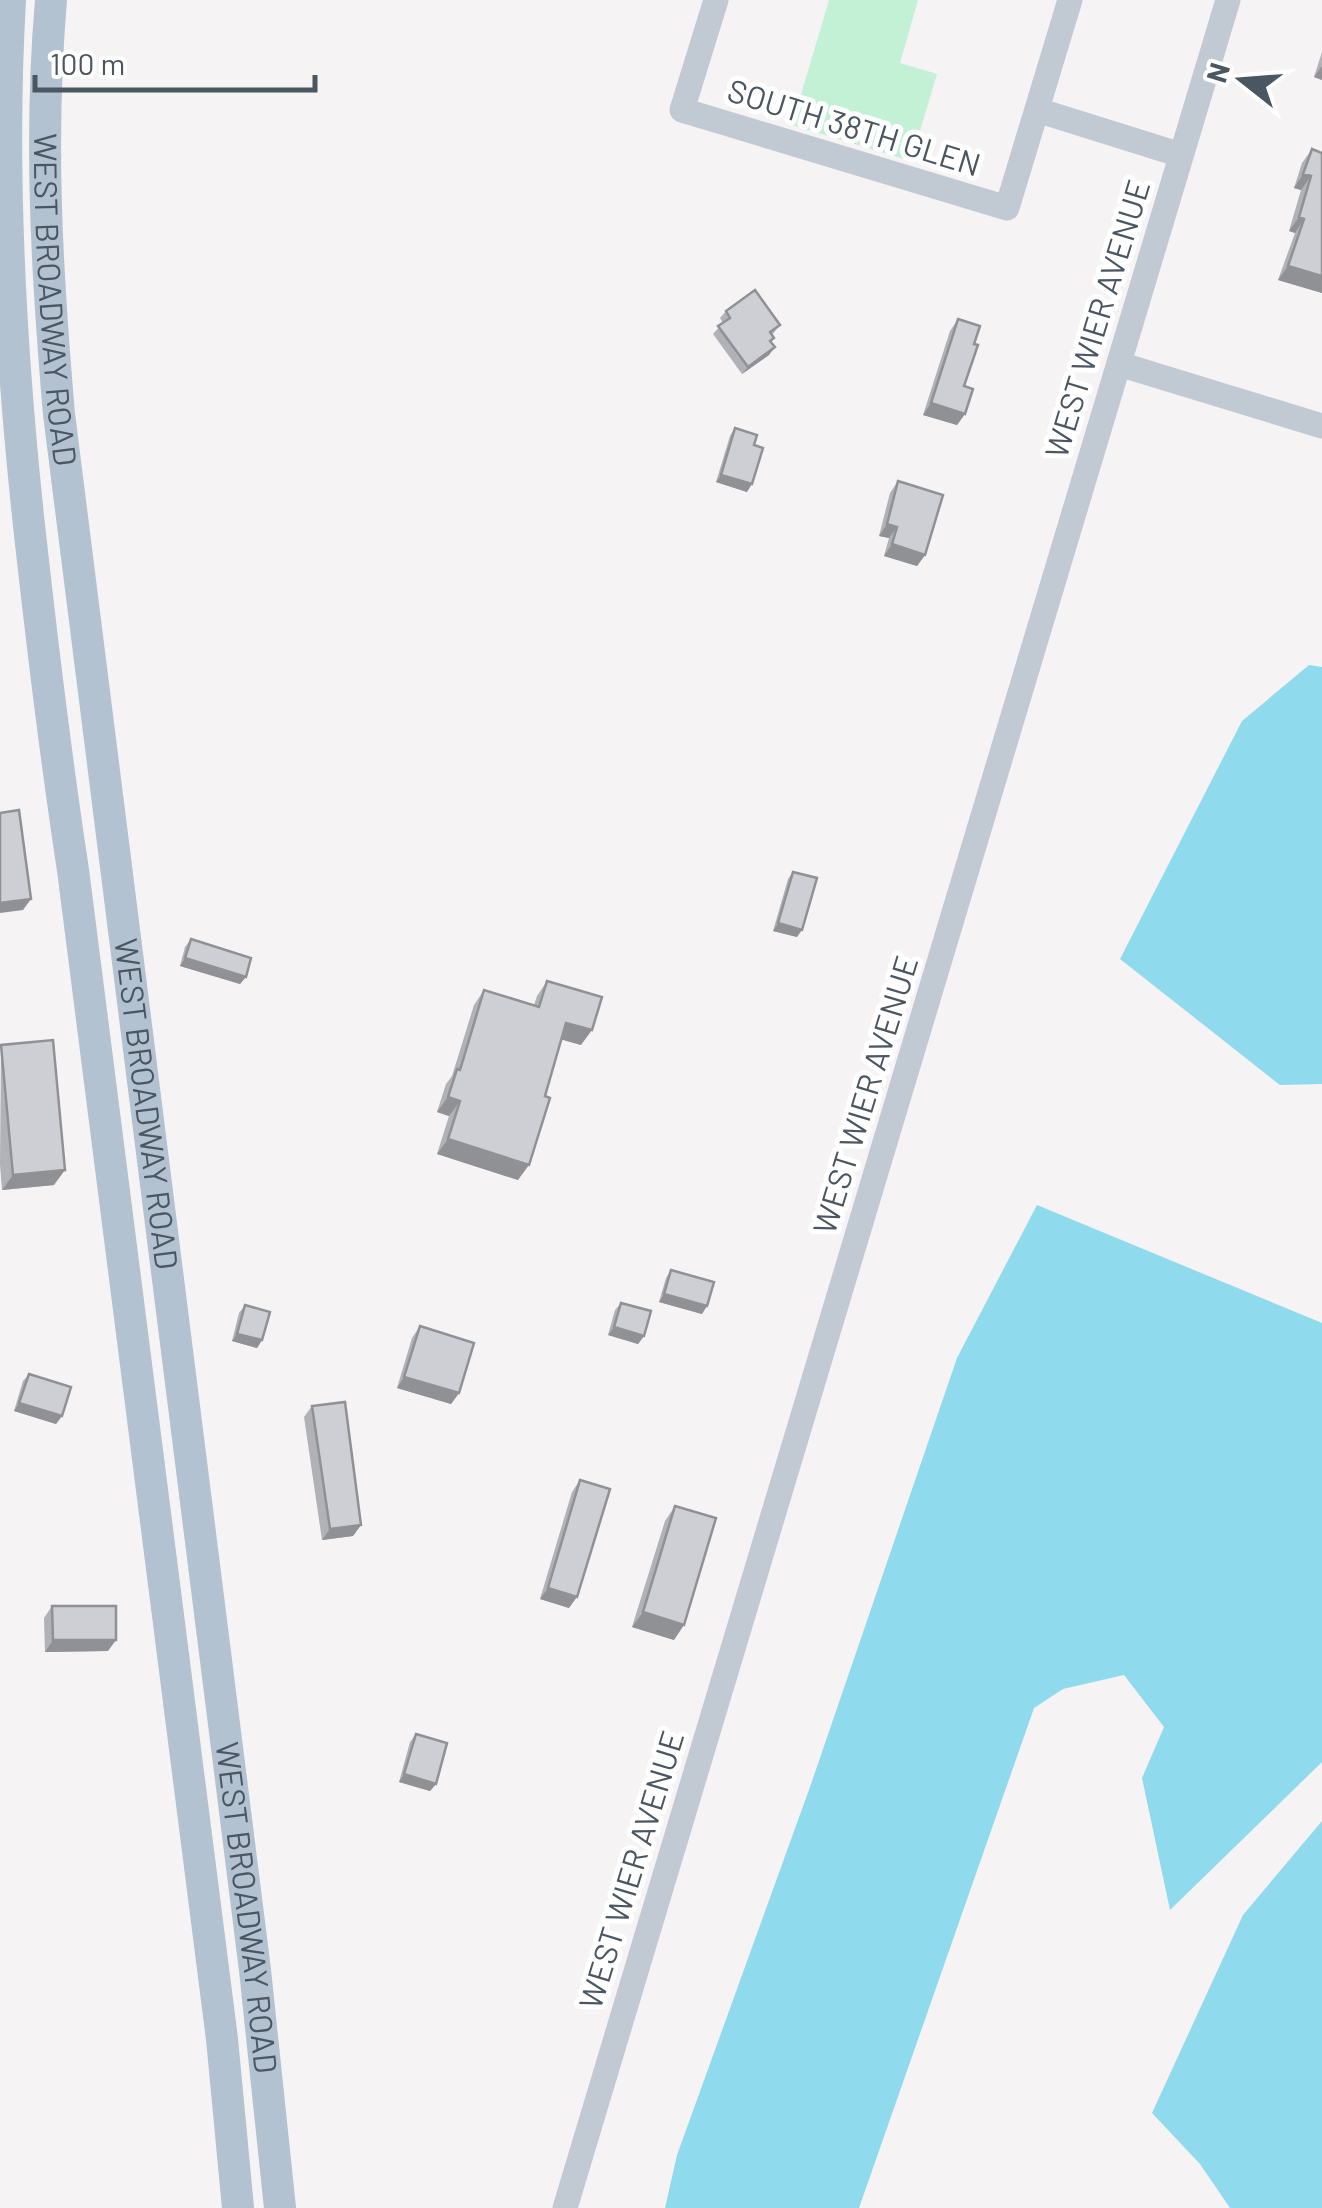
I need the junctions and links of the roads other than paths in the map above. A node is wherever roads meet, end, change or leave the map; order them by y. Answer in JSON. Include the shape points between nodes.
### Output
{"nodes":[{"id":1,"x":10,"y":0,"type":"edge"},
{"id":2,"x":52,"y":0,"type":"edge"},
{"id":3,"x":716,"y":0,"type":"edge"},
{"id":4,"x":1070,"y":0,"type":"edge"},
{"id":5,"x":1228,"y":0,"type":"edge"},
{"id":6,"x":1037,"y":110,"type":"junction"},
{"id":7,"x":1181,"y":155,"type":"junction"},
{"id":8,"x":1119,"y":364,"type":"junction"},
{"id":9,"x":56,"y":379,"type":"junction"},
{"id":10,"x":15,"y":383,"type":"junction"},
{"id":11,"x":1322,"y":426,"type":"edge"},
{"id":12,"x":236,"y":1826,"type":"junction"},
{"id":13,"x":195,"y":1830,"type":"junction"},
{"id":14,"x":272,"y":2110,"type":"junction"},
{"id":15,"x":230,"y":2114,"type":"junction"},
{"id":16,"x":238,"y":2208,"type":"edge"},
{"id":17,"x":280,"y":2208,"type":"edge"},
{"id":18,"x":565,"y":2208,"type":"edge"}],
"edges":[{"from":1,"to":10,"type":"main road","name":"WEST BROADWAY ROAD","via":[[4,212]]},
{"from":2,"to":9,"type":"main road","name":"WEST BROADWAY ROAD","via":[[44,180]]},
{"from":3,"to":6,"type":"street","name":"SOUTH 38TH GLEN","via":[[682,110],[1007,208]]},
{"from":4,"to":6,"type":"street"},
{"from":5,"to":7,"type":"street","name":"WEST WIER AVENUE"},
{"from":6,"to":7,"type":"street"},
{"from":7,"to":8,"type":"street","name":"WEST WIER AVENUE"},
{"from":8,"to":11,"type":"street"},
{"from":8,"to":18,"type":"street","name":"WEST WIER AVENUE"},
{"from":9,"to":10,"type":"main road"},
{"from":9,"to":12,"type":"main road","name":"WEST BROADWAY ROAD"},
{"from":10,"to":13,"type":"main road","name":"WEST BROADWAY ROAD","via":[[51,726]]},
{"from":12,"to":13,"type":"main road"},
{"from":12,"to":14,"type":"main road","name":"WEST BROADWAY ROAD"},
{"from":13,"to":15,"type":"main road","name":"WEST BROADWAY ROAD"},
{"from":14,"to":15,"type":"main road"},
{"from":14,"to":17,"type":"main road","name":"WEST BROADWAY ROAD"},
{"from":15,"to":16,"type":"main road","name":"WEST BROADWAY ROAD"}]}
